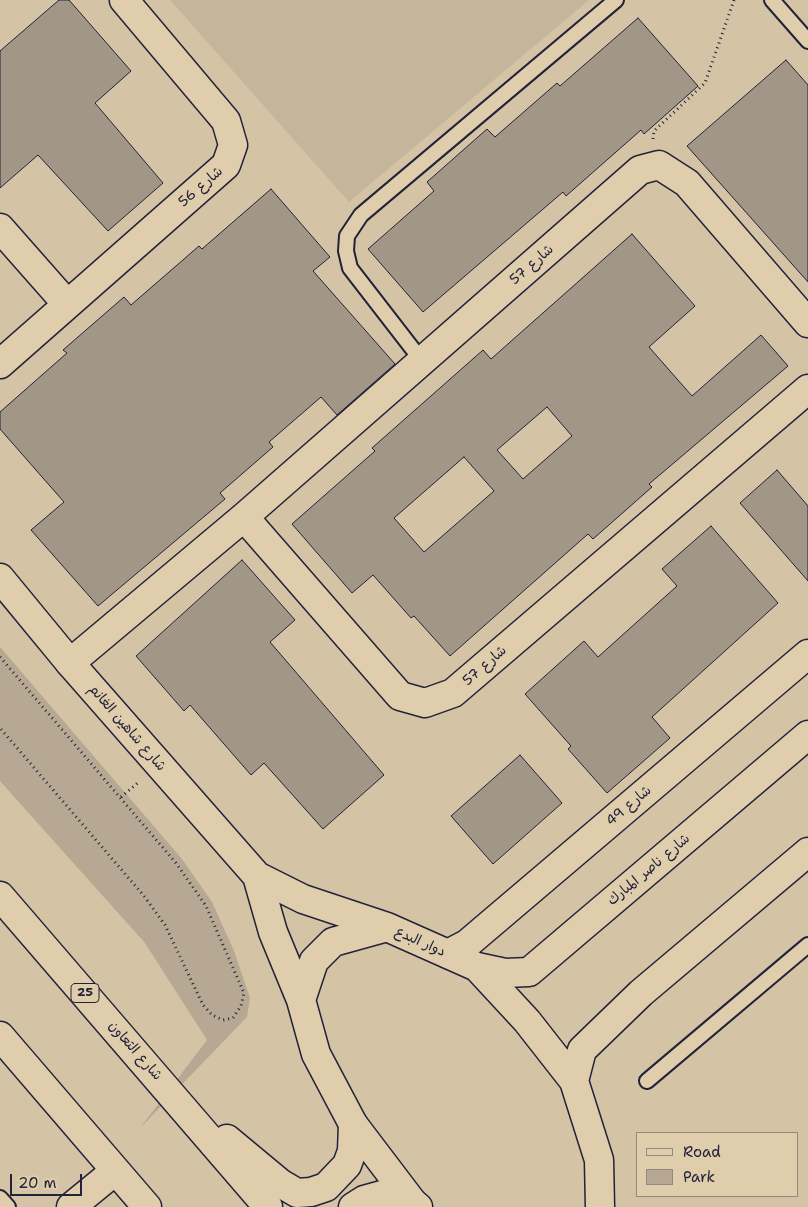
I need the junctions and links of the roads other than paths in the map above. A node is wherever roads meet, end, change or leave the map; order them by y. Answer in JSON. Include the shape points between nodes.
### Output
{"nodes":[{"id":1,"x":124,"y":0,"type":"edge"},
{"id":2,"x":616,"y":0,"type":"edge"},
{"id":3,"x":772,"y":0,"type":"edge"},
{"id":4,"x":808,"y":41,"type":"edge"},
{"id":5,"x":0,"y":228,"type":"edge"},
{"id":6,"x":67,"y":304,"type":"junction"},
{"id":7,"x":808,"y":323,"type":"edge"},
{"id":8,"x":422,"y":361,"type":"junction"},
{"id":9,"x":0,"y":364,"type":"edge"},
{"id":10,"x":808,"y":389,"type":"edge"},
{"id":11,"x":244,"y":517,"type":"junction"},
{"id":12,"x":0,"y":578,"type":"edge"},
{"id":13,"x":808,"y":654,"type":"edge"},
{"id":14,"x":70,"y":663,"type":"junction"},
{"id":15,"x":808,"y":734,"type":"edge"},
{"id":16,"x":808,"y":852,"type":"edge"},
{"id":17,"x":257,"y":876,"type":"junction"},
{"id":18,"x":0,"y":896,"type":"edge"},
{"id":19,"x":387,"y":927,"type":"junction"},
{"id":20,"x":808,"y":946,"type":"edge"},
{"id":21,"x":448,"y":954,"type":"junction"},
{"id":22,"x":477,"y":967,"type":"junction"},
{"id":23,"x":301,"y":1000,"type":"junction"},
{"id":24,"x":0,"y":1036,"type":"edge"},
{"id":25,"x":574,"y":1081,"type":"junction"},
{"id":26,"x":648,"y":1081,"type":"dead end"},
{"id":27,"x":170,"y":1091,"type":"junction"},
{"id":28,"x":353,"y":1124,"type":"junction"},
{"id":29,"x":599,"y":1160,"type":"junction"},
{"id":30,"x":115,"y":1171,"type":"junction"},
{"id":31,"x":0,"y":1198,"type":"edge"},
{"id":32,"x":416,"y":1205,"type":"edge"},
{"id":33,"x":8,"y":1207,"type":"edge"},
{"id":34,"x":71,"y":1207,"type":"edge"},
{"id":35,"x":146,"y":1207,"type":"edge"},
{"id":36,"x":268,"y":1207,"type":"edge"},
{"id":37,"x":353,"y":1207,"type":"edge"},
{"id":38,"x":600,"y":1207,"type":"edge"},
{"id":39,"x":610,"y":1207,"type":"edge"}],
"edges":[{"from":1,"to":6,"type":"street","name":"شارع 56","via":[[226,121],[233,145],[226,165]]},
{"from":2,"to":8,"type":"lane","via":[[361,215],[347,236],[350,268]]},
{"from":3,"to":4,"type":"lane"},
{"from":5,"to":6,"type":"street"},
{"from":6,"to":9,"type":"street","name":"شارع 56"},
{"from":7,"to":8,"type":"street","name":"شارع 57","via":[[687,183],[659,165],[640,170]]},
{"from":8,"to":11,"type":"street","name":"شارع 57"},
{"from":10,"to":11,"type":"street","name":"شارع 57","via":[[453,694],[425,703],[400,696]]},
{"from":11,"to":14,"type":"street","name":"شارع 57"},
{"from":12,"to":14,"type":"street","name":"شارع شاهين الغانم"},
{"from":13,"to":21,"type":"street","name":"شارع 49","via":[[467,944]]},
{"from":14,"to":17,"type":"street","name":"شارع شاهين الغانم"},
{"from":15,"to":22,"type":"street","name":"شارع ناصر المبارك","via":[[529,972],[505,973]]},
{"from":16,"to":25,"type":"street","via":[[641,993],[582,1050]]},
{"from":17,"to":19,"type":"street","name":"شارع شاهين الغانم","via":[[303,899]]},
{"from":17,"to":23,"type":"street","name":"شارع شاهين الغانم","via":[[273,932]]},
{"from":18,"to":27,"type":"street","name":"شارع التعاون","number":"25"},
{"from":19,"to":21,"type":"street","name":"دوار البدع"},
{"from":19,"to":23,"type":"street","name":"دوار البدع","via":[[332,942],[314,961]]},
{"from":20,"to":26,"type":"lane"},
{"from":21,"to":22,"type":"street","name":"دوار البدع"},
{"from":22,"to":25,"type":"street","name":"دوار البدع","via":[[527,1021]]},
{"from":23,"to":28,"type":"street","via":[[316,1054]]},
{"from":24,"to":30,"type":"street"},
{"from":25,"to":29,"type":"street","name":"دوار البدع"},
{"from":27,"to":28,"type":"street","via":[[280,1183],[297,1193],[326,1187],[340,1175],[352,1151]]},
{"from":27,"to":36,"type":"street","name":"شارع التعاون","number":"25"},
{"from":28,"to":32,"type":"street"},
{"from":29,"to":38,"type":"street","name":"دوار البدع"},
{"from":29,"to":39,"type":"street"},
{"from":30,"to":34,"type":"street"},
{"from":30,"to":35,"type":"street"},
{"from":31,"to":33,"type":"lane"},
{"from":32,"to":37,"type":"street","via":[[382,1195]]}]}
